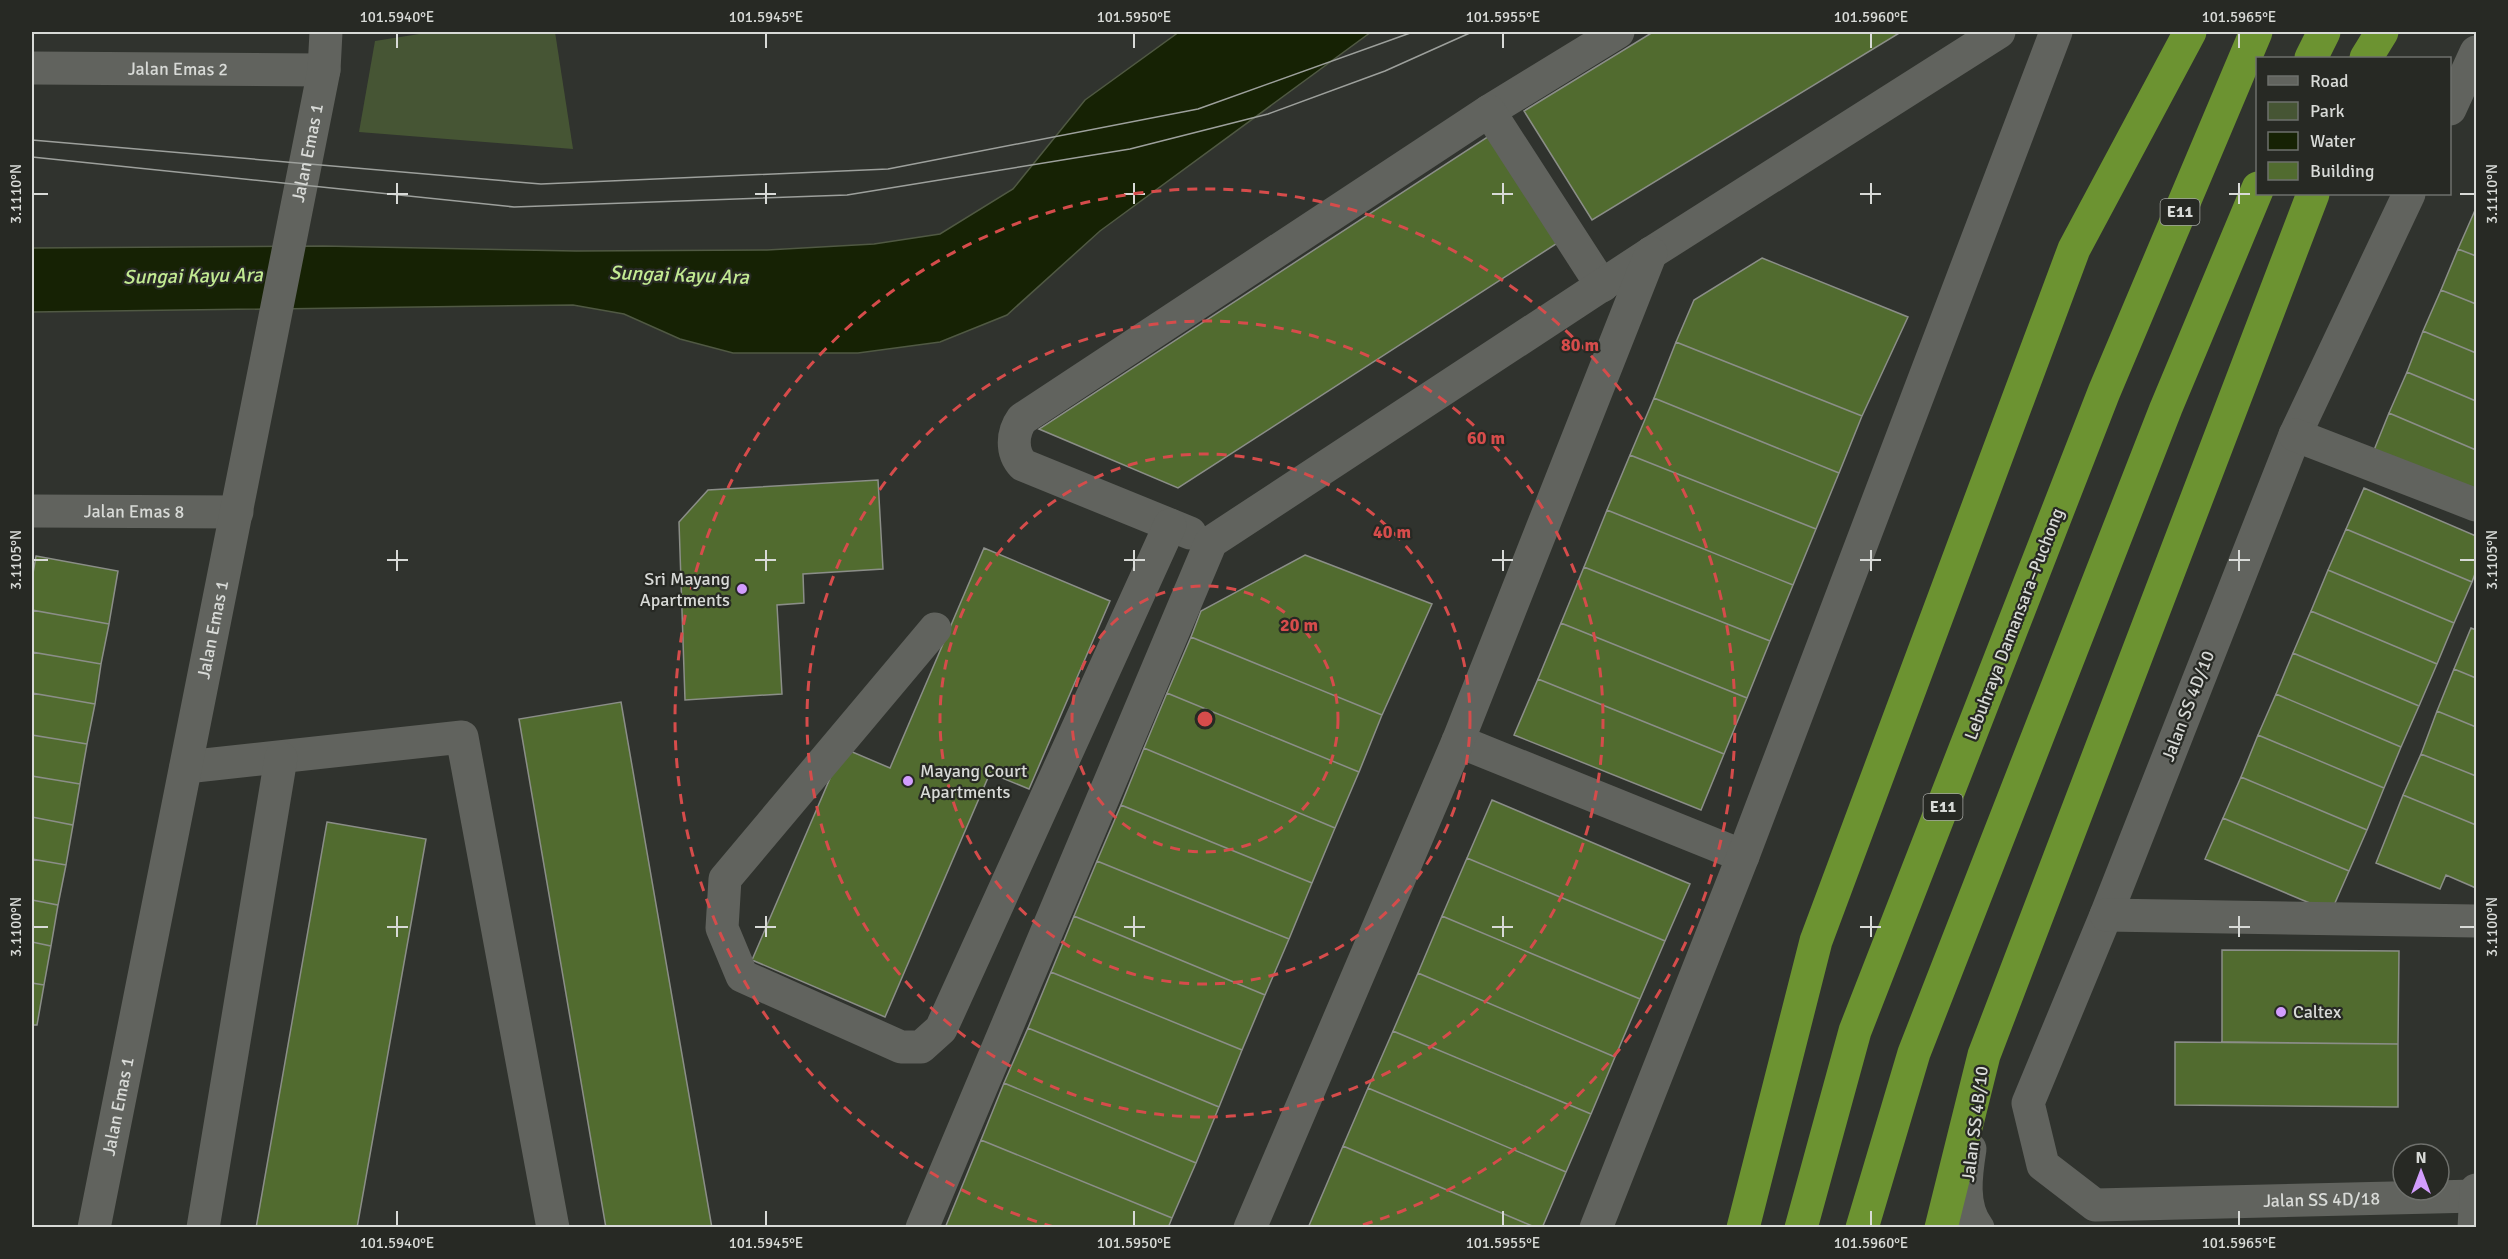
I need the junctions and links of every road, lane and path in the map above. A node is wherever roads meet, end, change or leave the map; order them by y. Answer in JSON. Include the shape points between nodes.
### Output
{"nodes":[{"id":1,"x":326,"y":32,"type":"edge"},
{"id":2,"x":1618,"y":32,"type":"edge"},
{"id":3,"x":1999,"y":32,"type":"edge"},
{"id":4,"x":2056,"y":32,"type":"edge"},
{"id":5,"x":2190,"y":32,"type":"edge"},
{"id":6,"x":2256,"y":32,"type":"edge"},
{"id":7,"x":2324,"y":32,"type":"edge"},
{"id":8,"x":2382,"y":32,"type":"edge"},
{"id":9,"x":2476,"y":52,"type":"edge"},
{"id":10,"x":2312,"y":57,"type":"edge"},
{"id":11,"x":2367,"y":57,"type":"edge"},
{"id":12,"x":32,"y":68,"type":"edge"},
{"id":13,"x":324,"y":70,"type":"junction"},
{"id":14,"x":2451,"y":107,"type":"edge"},
{"id":15,"x":1489,"y":111,"type":"junction"},
{"id":16,"x":2256,"y":193,"type":"edge"},
{"id":17,"x":2313,"y":195,"type":"edge"},
{"id":18,"x":2409,"y":195,"type":"edge"},
{"id":19,"x":1651,"y":253,"type":"junction"},
{"id":20,"x":1602,"y":286,"type":"junction"},
{"id":21,"x":2295,"y":435,"type":"junction"},
{"id":22,"x":2476,"y":506,"type":"edge"},
{"id":23,"x":32,"y":511,"type":"edge"},
{"id":24,"x":237,"y":512,"type":"junction"},
{"id":25,"x":1170,"y":525,"type":"junction"},
{"id":26,"x":1211,"y":542,"type":"junction"},
{"id":27,"x":935,"y":629,"type":"dead end"},
{"id":28,"x":1458,"y":741,"type":"junction"},
{"id":29,"x":281,"y":758,"type":"junction"},
{"id":30,"x":186,"y":767,"type":"junction"},
{"id":31,"x":1743,"y":856,"type":"junction"},
{"id":32,"x":2106,"y":915,"type":"junction"},
{"id":33,"x":2476,"y":921,"type":"edge"},
{"id":34,"x":1984,"y":1055,"type":"junction"},
{"id":35,"x":2475,"y":1202,"type":"edge"},
{"id":36,"x":2095,"y":1205,"type":"joint"},
{"id":37,"x":94,"y":1227,"type":"edge"},
{"id":38,"x":203,"y":1227,"type":"edge"},
{"id":39,"x":553,"y":1227,"type":"edge"},
{"id":40,"x":922,"y":1227,"type":"edge"},
{"id":41,"x":1250,"y":1227,"type":"edge"},
{"id":42,"x":1596,"y":1227,"type":"edge"},
{"id":43,"x":1743,"y":1227,"type":"edge"},
{"id":44,"x":1801,"y":1227,"type":"edge"},
{"id":45,"x":1862,"y":1227,"type":"edge"},
{"id":46,"x":1941,"y":1227,"type":"edge"},
{"id":47,"x":1978,"y":1227,"type":"edge"}],
"edges":[{"from":1,"to":13,"type":"street","name":"Jalan Emas 1"},
{"from":2,"to":15,"type":"street"},
{"from":3,"to":19,"type":"street"},
{"from":4,"to":31,"type":"street"},
{"from":5,"to":43,"type":"highway","via":[[2074,249],[1816,941]]},
{"from":6,"to":44,"type":"highway","name":"Lebuhraya Damansara–Puchong","number":"E11","via":[[2104,392],[1856,1031]]},
{"from":7,"to":10,"type":"highway"},
{"from":8,"to":11,"type":"highway"},
{"from":9,"to":14,"type":"street"},
{"from":12,"to":13,"type":"street","name":"Jalan Emas 2"},
{"from":13,"to":24,"type":"street","name":"Jalan Emas 1"},
{"from":15,"to":20,"type":"street"},
{"from":15,"to":25,"type":"street","via":[[1022,419],[1014,442],[1016,457],[1023,465]]},
{"from":16,"to":45,"type":"highway","via":[[2166,408],[1914,1053]]},
{"from":17,"to":34,"type":"highway"},
{"from":18,"to":21,"type":"street","name":"Jalan SS 4D/10"},
{"from":19,"to":20,"type":"street"},
{"from":19,"to":28,"type":"street"},
{"from":20,"to":26,"type":"street"},
{"from":21,"to":22,"type":"street"},
{"from":21,"to":32,"type":"street","name":"Jalan SS 4D/10"},
{"from":23,"to":24,"type":"street","name":"Jalan Emas 8"},
{"from":24,"to":30,"type":"street","name":"Jalan Emas 1"},
{"from":25,"to":26,"type":"street"},
{"from":25,"to":27,"type":"street","via":[[941,1029],[921,1047],[901,1047],[742,976],[722,928],[724,879]]},
{"from":26,"to":40,"type":"street"},
{"from":28,"to":31,"type":"street"},
{"from":28,"to":41,"type":"street"},
{"from":29,"to":30,"type":"street"},
{"from":29,"to":38,"type":"street"},
{"from":29,"to":39,"type":"street","via":[[462,737]]},
{"from":30,"to":37,"type":"street","name":"Jalan Emas 1"},
{"from":31,"to":42,"type":"street"},
{"from":32,"to":33,"type":"street"},
{"from":32,"to":36,"type":"street","name":"Jalan SS 4D/10","via":[[2028,1103],[2043,1166]]},
{"from":34,"to":46,"type":"highway"},
{"from":34,"to":47,"type":"street","name":"Jalan SS 4B/10","via":[[1965,1180],[1971,1219]]},
{"from":35,"to":36,"type":"street","name":"Jalan SS 4D/18"}]}
